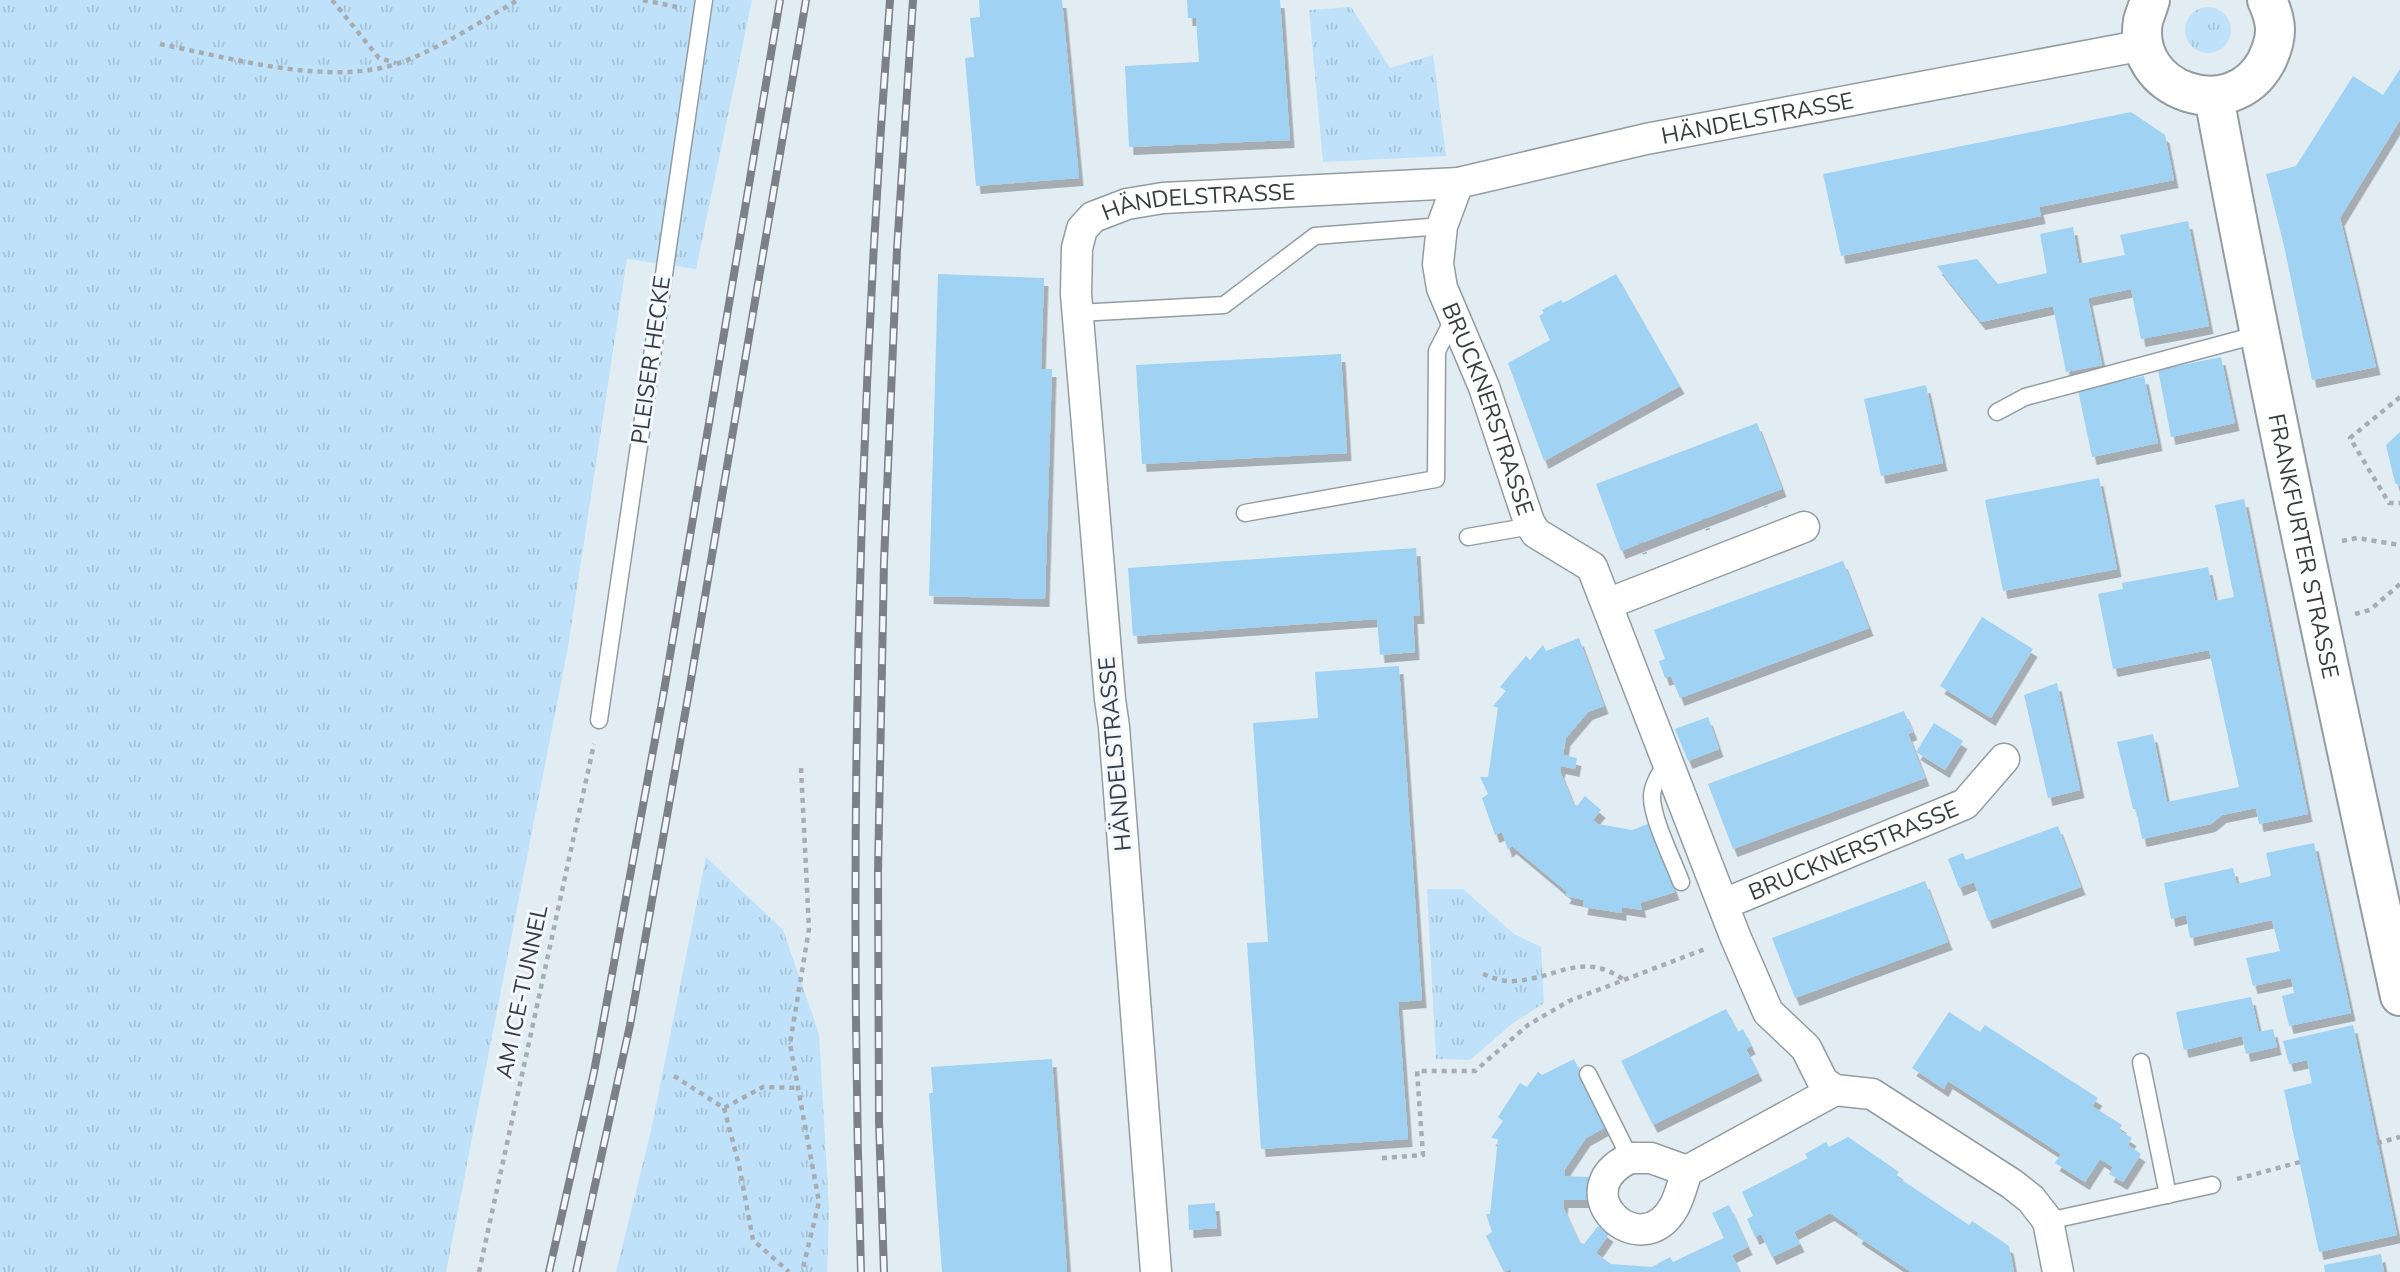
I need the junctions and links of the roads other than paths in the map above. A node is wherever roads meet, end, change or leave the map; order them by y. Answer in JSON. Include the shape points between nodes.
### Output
{"nodes":[{"id":1,"x":704,"y":0,"type":"edge"},
{"id":2,"x":2150,"y":0,"type":"edge"},
{"id":3,"x":2267,"y":0,"type":"edge"},
{"id":4,"x":2144,"y":45,"type":"junction"},
{"id":5,"x":2214,"y":97,"type":"junction"},
{"id":6,"x":1458,"y":183,"type":"junction"},
{"id":7,"x":1443,"y":226,"type":"junction"},
{"id":8,"x":1077,"y":313,"type":"junction"},
{"id":9,"x":1455,"y":316,"type":"junction"},
{"id":10,"x":2260,"y":334,"type":"junction"},
{"id":11,"x":1997,"y":412,"type":"dead end"},
{"id":12,"x":1245,"y":513,"type":"dead end"},
{"id":13,"x":1529,"y":522,"type":"junction"},
{"id":14,"x":1804,"y":527,"type":"dead end"},
{"id":15,"x":1468,"y":537,"type":"dead end"},
{"id":16,"x":1607,"y":604,"type":"junction"},
{"id":17,"x":599,"y":720,"type":"road end"},
{"id":18,"x":2004,"y":758,"type":"dead end"},
{"id":19,"x":1668,"y":760,"type":"junction"},
{"id":20,"x":1681,"y":882,"type":"dead end"},
{"id":21,"x":1724,"y":904,"type":"junction"},
{"id":22,"x":2400,"y":996,"type":"edge"},
{"id":23,"x":2141,"y":1062,"type":"dead end"},
{"id":24,"x":1588,"y":1074,"type":"dead end"},
{"id":25,"x":1835,"y":1090,"type":"junction"},
{"id":26,"x":1630,"y":1158,"type":"junction"},
{"id":27,"x":1687,"y":1171,"type":"junction"},
{"id":28,"x":2212,"y":1185,"type":"road end"},
{"id":29,"x":2168,"y":1195,"type":"junction"},
{"id":30,"x":2048,"y":1222,"type":"junction"},
{"id":31,"x":1156,"y":1272,"type":"edge"},
{"id":32,"x":2058,"y":1272,"type":"edge"}],
"edges":[{"from":1,"to":17,"type":"lane","name":"PLEISER HECKE"},
{"from":2,"to":4,"type":"main road","via":[[2143,22]]},
{"from":3,"to":5,"type":"main road","via":[[2275,23],[2272,50],[2260,73],[2239,89]]},
{"from":4,"to":5,"type":"main road","via":[[2162,77],[2178,89]]},
{"from":4,"to":6,"type":"street","name":"HÄNDELSTRASSE","via":[[1646,139]]},
{"from":5,"to":10,"type":"main road","name":"FRANKFURTER STRASSE"},
{"from":6,"to":7,"type":"street","name":"BRUCKNERSTRASSE"},
{"from":6,"to":8,"type":"street","name":"HÄNDELSTRASSE","via":[[1163,198],[1112,208],[1093,217],[1082,229],[1077,248]]},
{"from":7,"to":8,"type":"lane","via":[[1315,236],[1224,305]]},
{"from":7,"to":9,"type":"street","name":"BRUCKNERSTRASSE","via":[[1438,264],[1442,288]]},
{"from":8,"to":31,"type":"street","name":"HÄNDELSTRASSE"},
{"from":9,"to":12,"type":"lane","via":[[1437,351],[1436,479]]},
{"from":9,"to":13,"type":"street","name":"BRUCKNERSTRASSE"},
{"from":10,"to":11,"type":"lane","via":[[2025,397]]},
{"from":10,"to":22,"type":"main road","name":"FRANKFURTER STRASSE"},
{"from":13,"to":15,"type":"lane","via":[[1520,528]]},
{"from":13,"to":16,"type":"street","name":"BRUCKNERSTRASSE","via":[[1536,533],[1592,567]]},
{"from":14,"to":16,"type":"street"},
{"from":16,"to":19,"type":"street","name":"BRUCKNERSTRASSE"},
{"from":18,"to":21,"type":"street","name":"BRUCKNERSTRASSE","via":[[1965,804]]},
{"from":19,"to":20,"type":"lane","via":[[1651,795]]},
{"from":19,"to":21,"type":"street","name":"BRUCKNERSTRASSE"},
{"from":21,"to":25,"type":"street","name":"BRUCKNERSTRASSE","via":[[1768,1012],[1806,1048],[1823,1082]]},
{"from":23,"to":29,"type":"lane"},
{"from":24,"to":26,"type":"lane"},
{"from":25,"to":27,"type":"street"},
{"from":25,"to":30,"type":"street","via":[[1871,1094],[2012,1184]]},
{"from":26,"to":27,"type":"street","via":[[1651,1158]]},
{"from":26,"to":27,"type":"street","via":[[1612,1169],[1602,1195],[1614,1220],[1639,1230],[1665,1218]]},
{"from":28,"to":29,"type":"lane"},
{"from":29,"to":30,"type":"lane"},
{"from":30,"to":32,"type":"street"}]}
